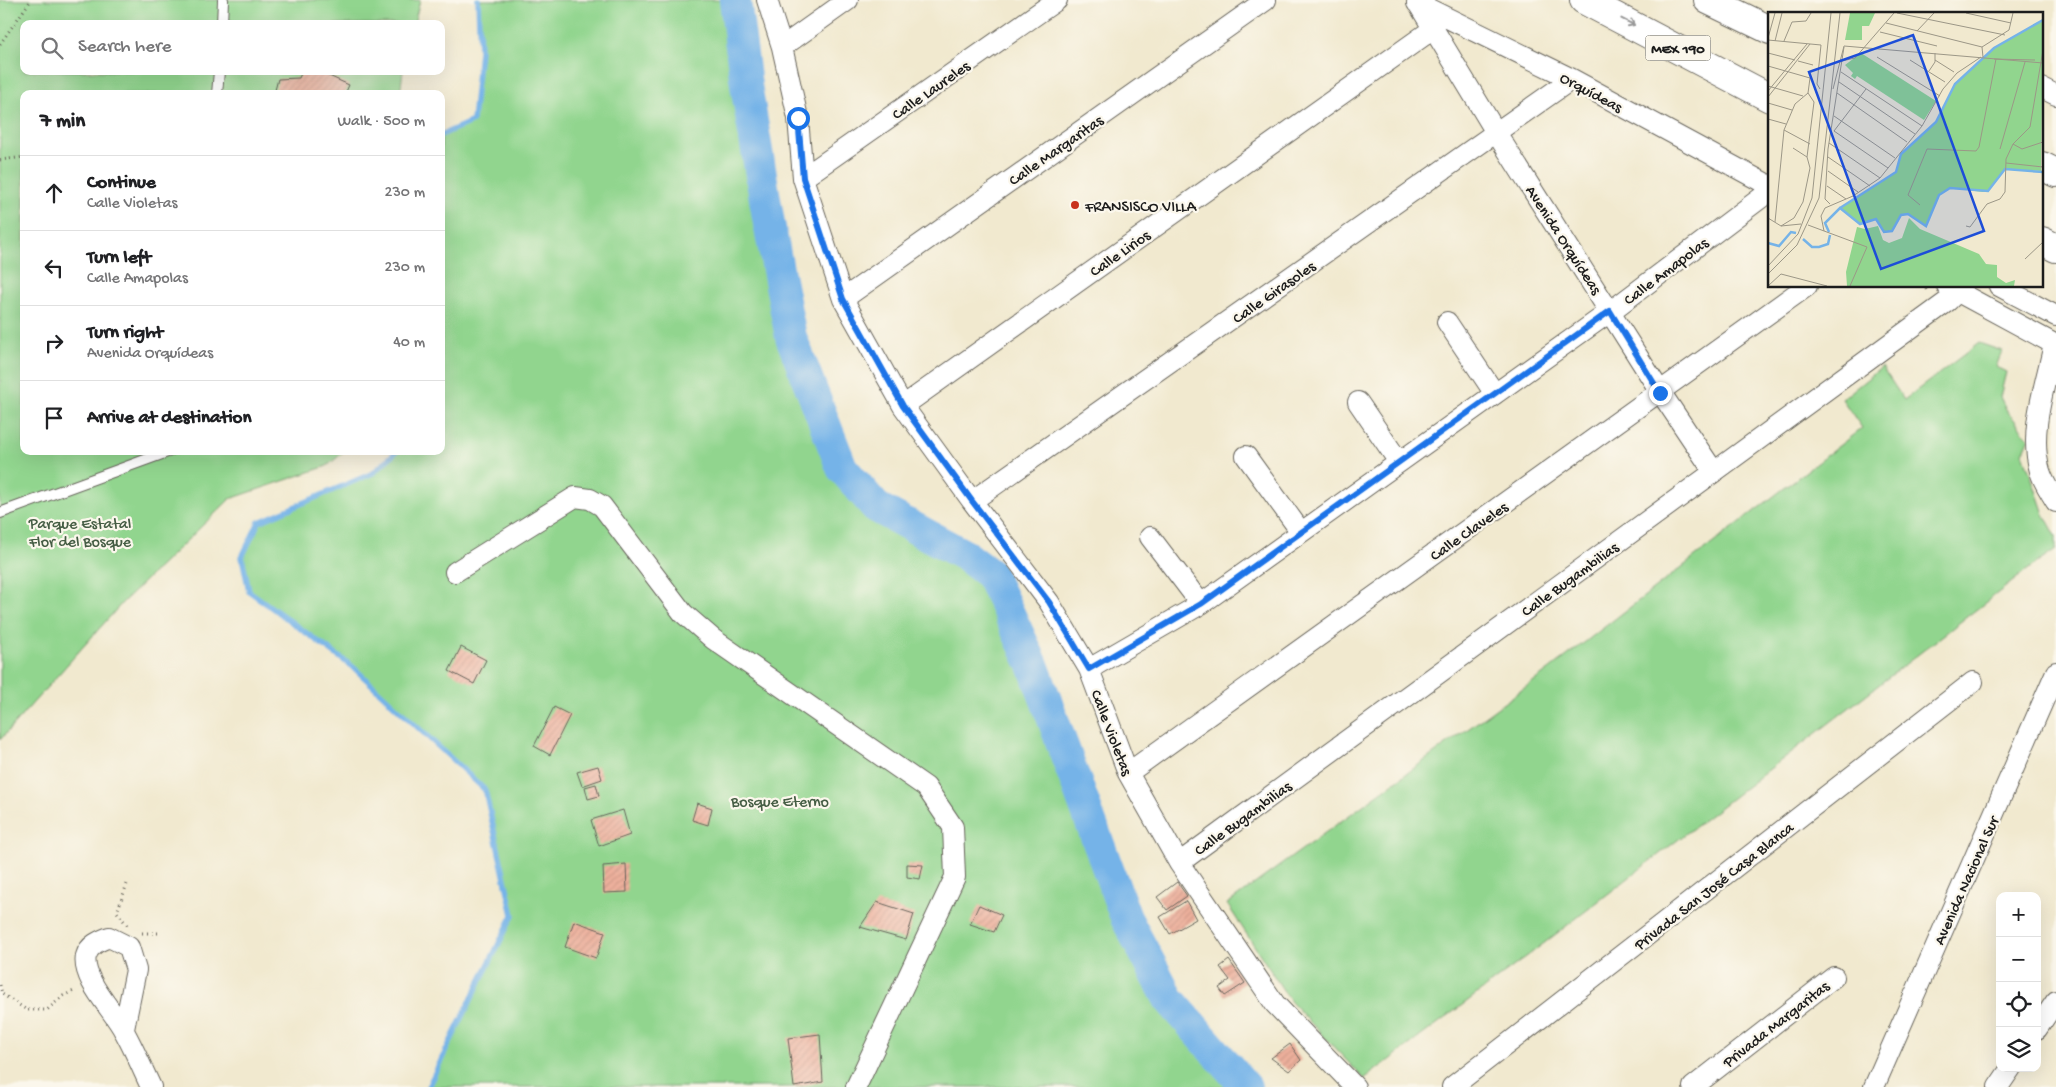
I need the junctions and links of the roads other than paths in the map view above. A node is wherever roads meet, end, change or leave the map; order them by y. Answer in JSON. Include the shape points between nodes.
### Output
{"nodes":[{"id":1,"x":223,"y":0,"type":"edge"},
{"id":2,"x":767,"y":0,"type":"edge"},
{"id":3,"x":848,"y":0,"type":"edge"},
{"id":4,"x":1057,"y":0,"type":"edge"},
{"id":5,"x":1266,"y":0,"type":"edge"},
{"id":6,"x":1584,"y":0,"type":"edge"},
{"id":7,"x":1708,"y":0,"type":"edge"},
{"id":8,"x":1416,"y":2,"type":"edge"},
{"id":9,"x":222,"y":20,"type":"edge"},
{"id":10,"x":1433,"y":29,"type":"junction"},
{"id":11,"x":1768,"y":29,"type":"edge"},
{"id":12,"x":782,"y":47,"type":"junction"},
{"id":13,"x":219,"y":75,"type":"edge"},
{"id":14,"x":1572,"y":79,"type":"junction"},
{"id":15,"x":2044,"y":89,"type":"edge"},
{"id":16,"x":217,"y":90,"type":"edge"},
{"id":17,"x":2056,"y":95,"type":"edge"},
{"id":18,"x":1768,"y":97,"type":"edge"},
{"id":19,"x":1497,"y":134,"type":"junction"},
{"id":20,"x":2044,"y":167,"type":"edge"},
{"id":21,"x":2056,"y":174,"type":"edge"},
{"id":22,"x":803,"y":178,"type":"junction"},
{"id":23,"x":1768,"y":185,"type":"edge"},
{"id":24,"x":1768,"y":193,"type":"edge"},
{"id":25,"x":2044,"y":242,"type":"edge"},
{"id":26,"x":2056,"y":248,"type":"edge"},
{"id":27,"x":1804,"y":288,"type":"edge"},
{"id":28,"x":2003,"y":288,"type":"edge"},
{"id":29,"x":1952,"y":289,"type":"edge"},
{"id":30,"x":843,"y":299,"type":"junction"},
{"id":31,"x":1610,"y":311,"type":"junction"},
{"id":32,"x":2056,"y":316,"type":"edge"},
{"id":33,"x":1447,"y":322,"type":"dead end"},
{"id":34,"x":2055,"y":345,"type":"edge"},
{"id":35,"x":1660,"y":393,"type":"junction"},
{"id":36,"x":1495,"y":394,"type":"junction"},
{"id":37,"x":1358,"y":402,"type":"dead end"},
{"id":38,"x":903,"y":406,"type":"junction"},
{"id":39,"x":159,"y":455,"type":"edge"},
{"id":40,"x":1246,"y":456,"type":"dead end"},
{"id":41,"x":1400,"y":462,"type":"junction"},
{"id":42,"x":1714,"y":472,"type":"junction"},
{"id":43,"x":972,"y":501,"type":"junction"},
{"id":44,"x":2056,"y":502,"type":"edge"},
{"id":45,"x":0,"y":513,"type":"edge"},
{"id":46,"x":1301,"y":532,"type":"junction"},
{"id":47,"x":1150,"y":537,"type":"dead end"},
{"id":48,"x":455,"y":572,"type":"dead end"},
{"id":49,"x":1201,"y":604,"type":"junction"},
{"id":50,"x":1089,"y":669,"type":"junction"},
{"id":51,"x":2056,"y":672,"type":"edge"},
{"id":52,"x":1973,"y":682,"type":"dead end"},
{"id":53,"x":1128,"y":773,"type":"junction"},
{"id":54,"x":1179,"y":863,"type":"junction"},
{"id":55,"x":1834,"y":977,"type":"dead end"},
{"id":56,"x":2056,"y":1001,"type":"edge"},
{"id":57,"x":2038,"y":1027,"type":"edge"},
{"id":58,"x":124,"y":1029,"type":"junction"},
{"id":59,"x":2008,"y":1072,"type":"edge"},
{"id":60,"x":151,"y":1087,"type":"edge"},
{"id":61,"x":856,"y":1087,"type":"edge"},
{"id":62,"x":1355,"y":1087,"type":"edge"},
{"id":63,"x":1452,"y":1087,"type":"edge"},
{"id":64,"x":1693,"y":1087,"type":"edge"},
{"id":65,"x":1874,"y":1087,"type":"edge"},
{"id":66,"x":1998,"y":1087,"type":"edge"}],
"edges":[{"from":1,"to":9,"type":"lane"},
{"from":2,"to":12,"type":"street","name":"Calle Violetas"},
{"from":3,"to":12,"type":"street"},
{"from":4,"to":22,"type":"street","name":"Calle Laureles"},
{"from":5,"to":30,"type":"street","name":"Calle Margaritas"},
{"from":6,"to":18,"type":"highway","number":"MEX 190","one_way":true},
{"from":7,"to":11,"type":"highway"},
{"from":8,"to":10,"type":"street","name":"Avenida Orquídeas"},
{"from":8,"to":14,"type":"street","name":"Orquídeas"},
{"from":10,"to":19,"type":"street","name":"Avenida Orquídeas"},
{"from":10,"to":38,"type":"street","name":"Calle Lirios"},
{"from":12,"to":22,"type":"street","name":"Calle Violetas","via":[[798,118]]},
{"from":13,"to":16,"type":"lane"},
{"from":14,"to":19,"type":"street","name":"Calle Girasoles"},
{"from":14,"to":23,"type":"street","name":"Orquídeas"},
{"from":15,"to":17,"type":"street"},
{"from":19,"to":31,"type":"street","name":"Avenida Orquídeas"},
{"from":19,"to":43,"type":"street","name":"Calle Girasoles"},
{"from":20,"to":21,"type":"highway"},
{"from":22,"to":30,"type":"street","name":"Calle Violetas"},
{"from":24,"to":31,"type":"street","name":"Calle Amapolas"},
{"from":25,"to":26,"type":"highway"},
{"from":27,"to":35,"type":"street","name":"Calle Claveles"},
{"from":28,"to":32,"type":"street"},
{"from":29,"to":34,"type":"street"},
{"from":29,"to":42,"type":"street","name":"Calle Bugambilias","via":[[1948,300]]},
{"from":30,"to":38,"type":"street","name":"Calle Violetas"},
{"from":31,"to":35,"type":"street","name":"Avenida Orquídeas"},
{"from":31,"to":36,"type":"street","name":"Calle Amapolas"},
{"from":33,"to":36,"type":"street"},
{"from":34,"to":44,"type":"street","via":[[2039,416],[2036,447],[2040,472]]},
{"from":35,"to":42,"type":"street","name":"Avenida Orquídeas"},
{"from":35,"to":53,"type":"street","name":"Calle Claveles"},
{"from":36,"to":41,"type":"street","name":"Calle Amapolas"},
{"from":37,"to":41,"type":"street"},
{"from":38,"to":43,"type":"street","name":"Calle Violetas"},
{"from":39,"to":45,"type":"lane"},
{"from":40,"to":46,"type":"street"},
{"from":41,"to":46,"type":"street","name":"Calle Amapolas"},
{"from":42,"to":54,"type":"street","name":"Calle Bugambilias"},
{"from":43,"to":50,"type":"street","name":"Calle Violetas","via":[[1049,602]]},
{"from":46,"to":49,"type":"street","name":"Calle Amapolas"},
{"from":47,"to":49,"type":"street"},
{"from":48,"to":61,"type":"street","via":[[575,497],[590,499],[602,506],[683,613],[713,639],[926,786],[953,827],[955,877]]},
{"from":49,"to":50,"type":"street","name":"Calle Amapolas"},
{"from":50,"to":53,"type":"street","name":"Calle Violetas"},
{"from":51,"to":65,"type":"street","name":"Avenida Nacional Sur"},
{"from":52,"to":63,"type":"street","name":"Privada San José Casa Blanca"},
{"from":53,"to":54,"type":"street","name":"Calle Violetas"},
{"from":54,"to":62,"type":"street","name":"Calle Violetas","via":[[1275,1004]]},
{"from":55,"to":64,"type":"street","name":"Privada Margaritas"},
{"from":56,"to":57,"type":"street"},
{"from":58,"to":58,"type":"street","via":[[92,983],[86,967],[86,955],[94,944],[109,937],[129,947],[136,970]]},
{"from":58,"to":60,"type":"street"},
{"from":59,"to":66,"type":"street"}]}
